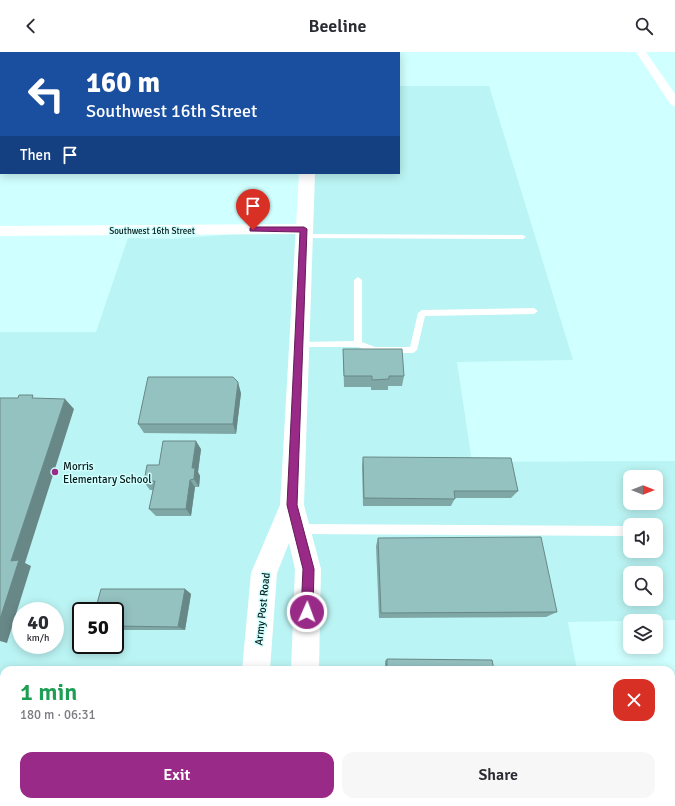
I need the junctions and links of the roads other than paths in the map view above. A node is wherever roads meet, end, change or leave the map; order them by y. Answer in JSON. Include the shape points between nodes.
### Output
{"nodes":[{"id":1,"x":642,"y":52,"type":"edge"},
{"id":2,"x":675,"y":103,"type":"edge"},
{"id":3,"x":307,"y":174,"type":"edge"},
{"id":4,"x":0,"y":231,"type":"edge"},
{"id":5,"x":303,"y":233,"type":"junction"},
{"id":6,"x":522,"y":237,"type":"dead end"},
{"id":7,"x":358,"y":280,"type":"dead end"},
{"id":8,"x":534,"y":311,"type":"dead end"},
{"id":9,"x":358,"y":344,"type":"junction"},
{"id":10,"x":299,"y":345,"type":"junction"},
{"id":11,"x":295,"y":517,"type":"junction"},
{"id":12,"x":623,"y":532,"type":"edge"},
{"id":13,"x":256,"y":666,"type":"edge"},
{"id":14,"x":305,"y":666,"type":"edge"}],
"edges":[{"from":1,"to":2,"type":"street"},
{"from":3,"to":5,"type":"main road","name":"Army Post Road"},
{"from":4,"to":5,"type":"street","name":"Southwest 16th Street"},
{"from":5,"to":6,"type":"lane"},
{"from":5,"to":10,"type":"main road","name":"Army Post Road"},
{"from":7,"to":9,"type":"lane"},
{"from":8,"to":9,"type":"lane","via":[[422,313],[413,350],[375,350]]},
{"from":9,"to":10,"type":"lane"},
{"from":10,"to":11,"type":"main road","name":"Army Post Road"},
{"from":11,"to":12,"type":"lane"},
{"from":11,"to":13,"type":"main road","name":"Army Post Road","via":[[264,573]]},
{"from":11,"to":14,"type":"main road","name":"Army Post Road","via":[[308,569]]}]}
